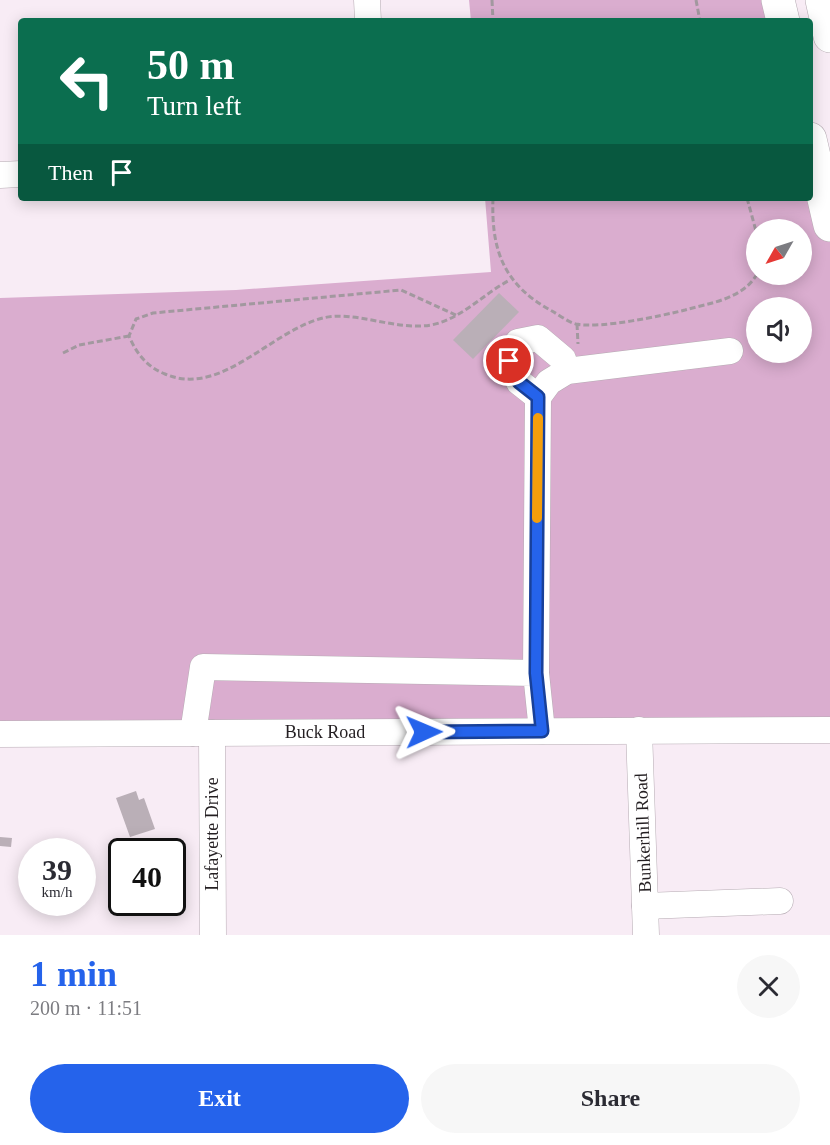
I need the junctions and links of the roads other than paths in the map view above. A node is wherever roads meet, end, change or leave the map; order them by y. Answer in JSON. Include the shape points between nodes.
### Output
{"nodes":[{"id":1,"x":367,"y":0,"type":"edge"},
{"id":2,"x":778,"y":0,"type":"edge"},
{"id":3,"x":822,"y":0,"type":"edge"},
{"id":4,"x":368,"y":18,"type":"edge"},
{"id":5,"x":782,"y":18,"type":"edge"},
{"id":6,"x":830,"y":36,"type":"edge"},
{"id":7,"x":813,"y":152,"type":"edge"},
{"id":8,"x":18,"y":174,"type":"edge"},
{"id":9,"x":0,"y":175,"type":"edge"},
{"id":10,"x":830,"y":225,"type":"edge"},
{"id":11,"x":730,"y":351,"type":"dead end"},
{"id":12,"x":567,"y":371,"type":"junction"},
{"id":13,"x":538,"y":397,"type":"junction"},
{"id":14,"x":536,"y":673,"type":"junction"},
{"id":15,"x":639,"y":730,"type":"junction"},
{"id":16,"x":830,"y":730,"type":"edge"},
{"id":17,"x":542,"y":731,"type":"junction"},
{"id":18,"x":202,"y":733,"type":"junction"},
{"id":19,"x":0,"y":734,"type":"edge"},
{"id":20,"x":780,"y":901,"type":"dead end"},
{"id":21,"x":645,"y":906,"type":"junction"},
{"id":22,"x":213,"y":935,"type":"edge"},
{"id":23,"x":646,"y":935,"type":"edge"}],
"edges":[{"from":1,"to":4,"type":"street"},
{"from":2,"to":5,"type":"highway"},
{"from":3,"to":6,"type":"highway"},
{"from":7,"to":10,"type":"highway"},
{"from":8,"to":9,"type":"street"},
{"from":11,"to":12,"type":"street"},
{"from":12,"to":13,"type":"street","via":[[549,382]]},
{"from":12,"to":13,"type":"street","via":[[563,360],[538,338],[518,342],[509,361],[519,382]]},
{"from":13,"to":14,"type":"street"},
{"from":14,"to":17,"type":"street"},
{"from":14,"to":18,"type":"street","name":"Lafayette Drive","via":[[203,666]]},
{"from":15,"to":16,"type":"street","name":"Buck Road"},
{"from":15,"to":17,"type":"street","name":"Buck Road"},
{"from":15,"to":21,"type":"street","name":"Bunkerhill Road"},
{"from":17,"to":18,"type":"street","name":"Buck Road"},
{"from":18,"to":19,"type":"street","name":"Buck Road"},
{"from":18,"to":22,"type":"street","name":"Lafayette Drive"},
{"from":20,"to":21,"type":"street"},
{"from":21,"to":23,"type":"street","name":"Bunkerhill Road"}]}
